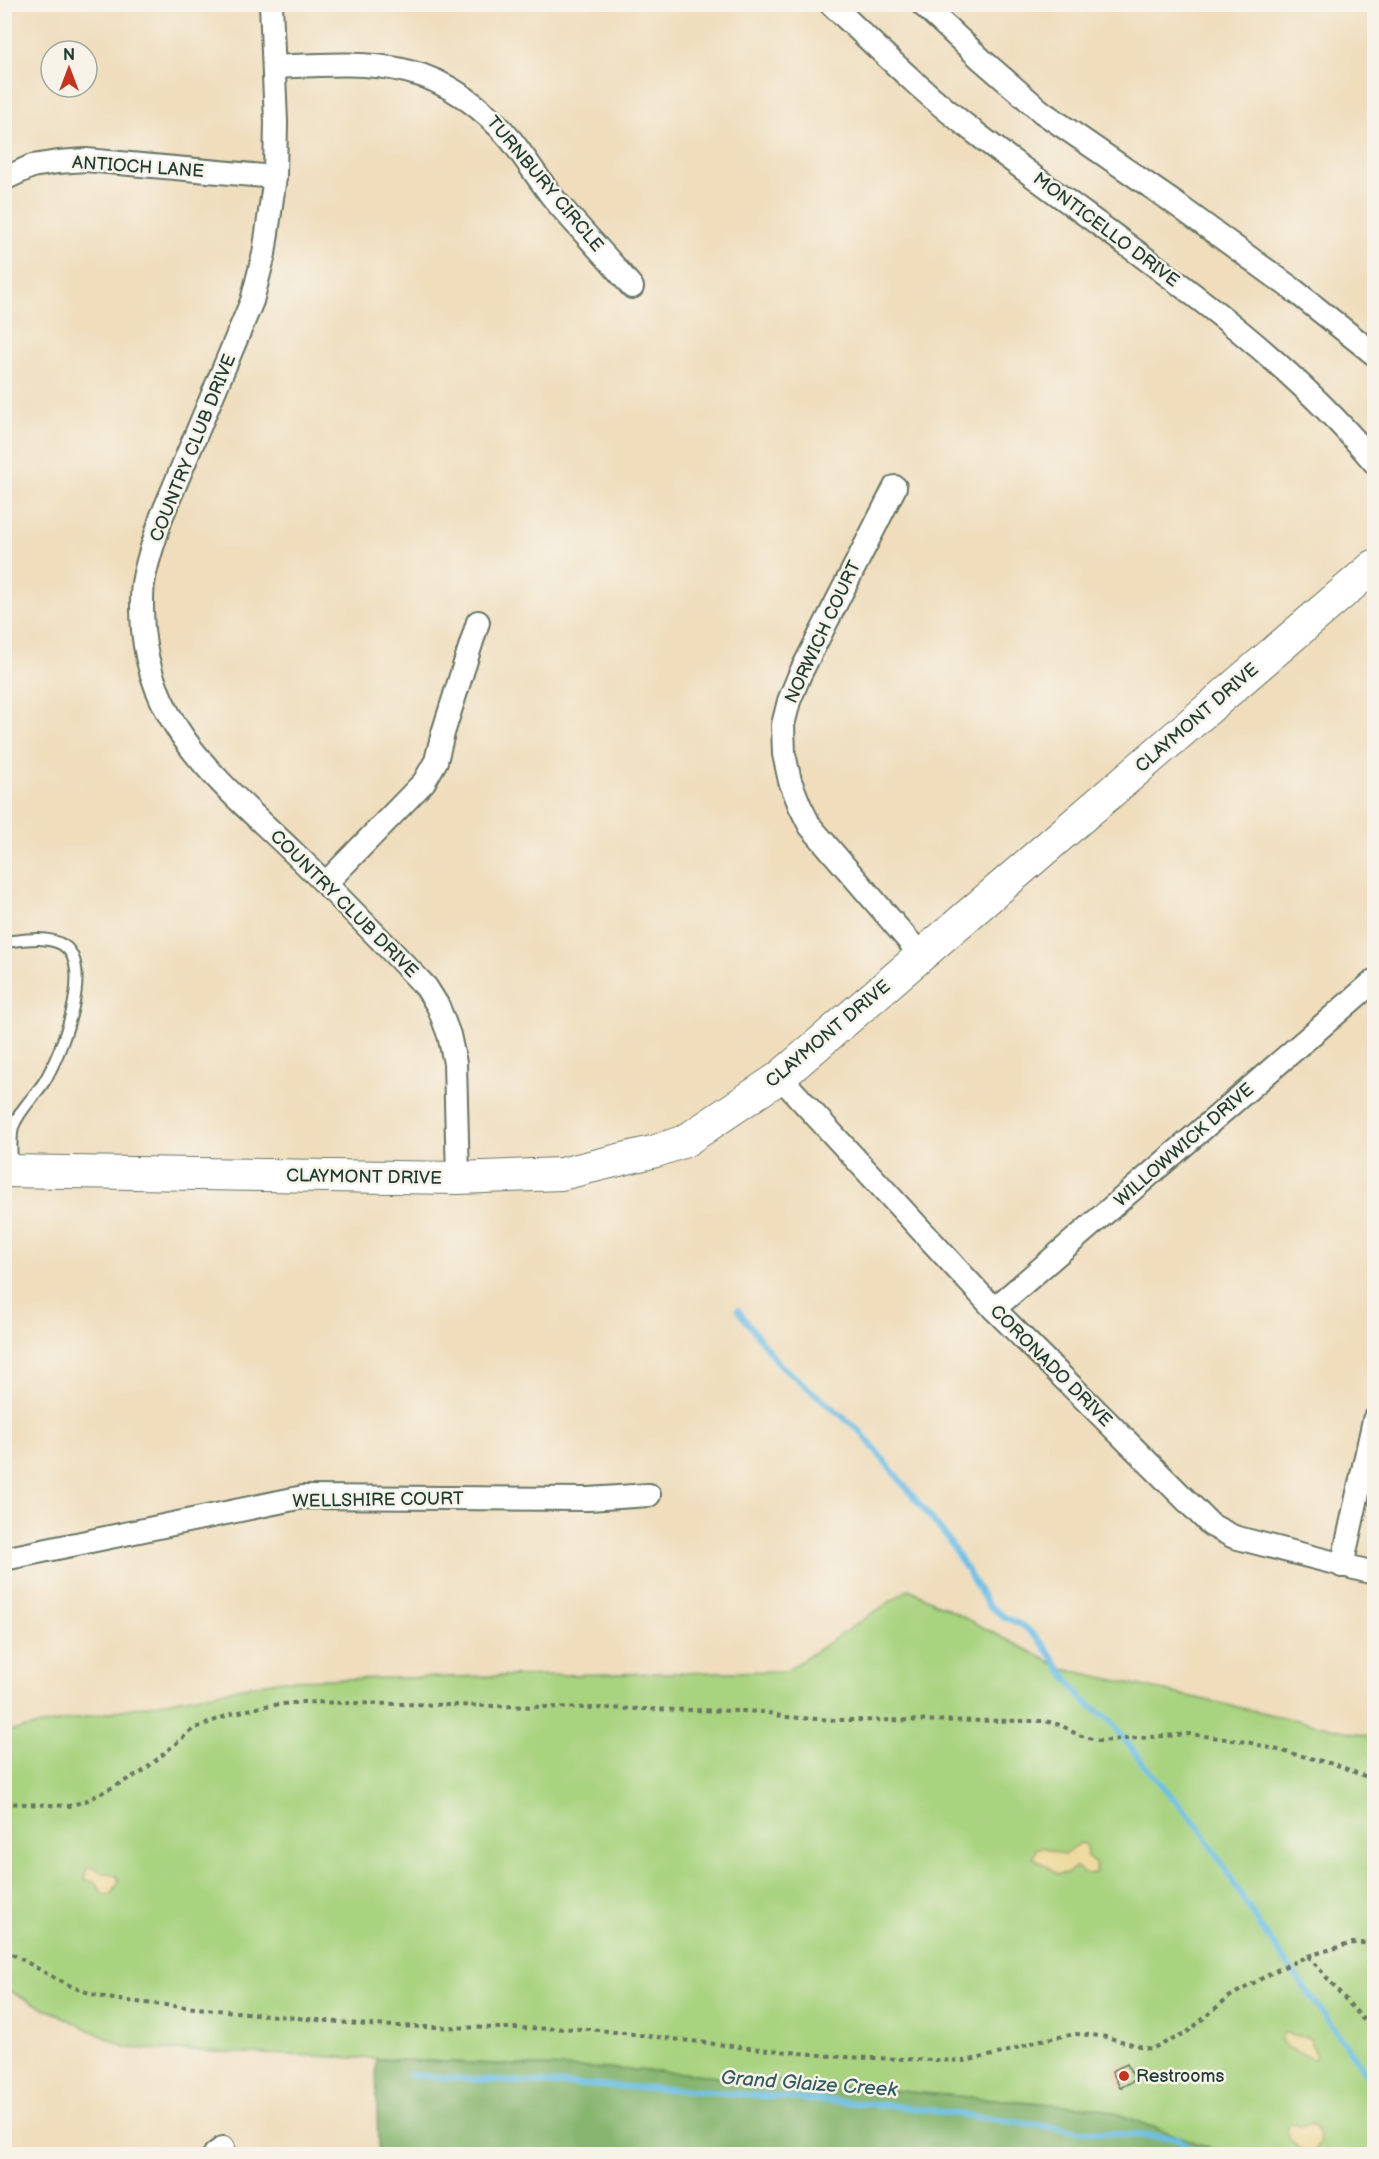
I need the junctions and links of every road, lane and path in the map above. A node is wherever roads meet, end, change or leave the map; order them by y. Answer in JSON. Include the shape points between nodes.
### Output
{"nodes":[{"id":1,"x":271,"y":4,"type":"edge"},
{"id":2,"x":831,"y":4,"type":"edge"},
{"id":3,"x":922,"y":4,"type":"edge"},
{"id":4,"x":275,"y":67,"type":"junction"},
{"id":5,"x":275,"y":177,"type":"junction"},
{"id":6,"x":4,"y":179,"type":"edge"},
{"id":7,"x":632,"y":287,"type":"dead end"},
{"id":8,"x":1374,"y":354,"type":"edge"},
{"id":9,"x":1374,"y":462,"type":"edge"},
{"id":10,"x":895,"y":487,"type":"dead end"},
{"id":11,"x":1374,"y":566,"type":"edge"},
{"id":12,"x":478,"y":622,"type":"dead end"},
{"id":13,"x":326,"y":883,"type":"junction"},
{"id":14,"x":4,"y":942,"type":"edge"},
{"id":15,"x":921,"y":955,"type":"junction"},
{"id":16,"x":1374,"y":981,"type":"edge"},
{"id":17,"x":780,"y":1077,"type":"junction"},
{"id":18,"x":8,"y":1171,"type":"edge"},
{"id":19,"x":458,"y":1178,"type":"junction"},
{"id":20,"x":994,"y":1309,"type":"junction"},
{"id":21,"x":1374,"y":1420,"type":"edge"},
{"id":22,"x":649,"y":1495,"type":"dead end"},
{"id":23,"x":4,"y":1559,"type":"edge"},
{"id":24,"x":1342,"y":1566,"type":"junction"},
{"id":25,"x":1374,"y":1573,"type":"edge"},
{"id":26,"x":1374,"y":1780,"type":"edge"},
{"id":27,"x":4,"y":1803,"type":"edge"},
{"id":28,"x":1374,"y":1943,"type":"edge"},
{"id":29,"x":4,"y":1950,"type":"edge"},
{"id":30,"x":1308,"y":1956,"type":"junction"},
{"id":31,"x":1374,"y":2032,"type":"edge"}],
"edges":[{"from":1,"to":4,"type":"street","name":"COUNTRY CLUB DRIVE"},
{"from":2,"to":9,"type":"street","name":"MONTICELLO DRIVE","via":[[975,133],[1234,327],[1284,370]]},
{"from":3,"to":8,"type":"street","via":[[1042,112],[1210,229]]},
{"from":4,"to":5,"type":"street","name":"COUNTRY CLUB DRIVE"},
{"from":4,"to":7,"type":"street","name":"TURNBURY CIRCLE","via":[[344,64],[406,71],[458,94],[510,139],[553,198]]},
{"from":5,"to":6,"type":"street","name":"ANTIOCH LANE","via":[[86,160],[32,166]]},
{"from":5,"to":13,"type":"street","name":"COUNTRY CLUB DRIVE","via":[[264,254],[252,301],[161,518],[143,584],[141,611],[149,668],[173,724],[216,778]]},
{"from":10,"to":15,"type":"street","name":"NORWICH COURT","via":[[792,692],[783,725],[784,754],[790,781],[810,826]]},
{"from":11,"to":15,"type":"street","name":"CLAYMONT DRIVE"},
{"from":12,"to":13,"type":"street","via":[[436,761],[424,782]]},
{"from":13,"to":19,"type":"street","name":"COUNTRY CLUB DRIVE","via":[[426,987],[438,1006],[455,1063]]},
{"from":14,"to":18,"type":"lane","via":[[45,939],[64,946],[73,958],[77,982],[69,1026],[54,1063],[14,1127]]},
{"from":15,"to":17,"type":"street","name":"CLAYMONT DRIVE"},
{"from":16,"to":20,"type":"street","name":"WILLOWWICK DRIVE"},
{"from":17,"to":19,"type":"street","name":"CLAYMONT DRIVE","via":[[685,1141],[656,1151],[561,1174]]},
{"from":17,"to":20,"type":"street","name":"CORONADO DRIVE"},
{"from":18,"to":19,"type":"street","name":"CLAYMONT DRIVE"},
{"from":20,"to":24,"type":"street","name":"CORONADO DRIVE","via":[[1211,1525],[1234,1537]]},
{"from":21,"to":24,"type":"street"},
{"from":22,"to":23,"type":"street","name":"WELLSHIRE COURT","via":[[588,1499],[303,1497]]},
{"from":24,"to":25,"type":"street","name":"CORONADO DRIVE"},
{"from":26,"to":27,"type":"path","via":[[1337,1765],[1246,1742],[1190,1734],[1099,1742],[1045,1721],[834,1720],[740,1711],[302,1702],[231,1714],[193,1729],[142,1772],[88,1800],[69,1806]]},
{"from":28,"to":30,"type":"path","via":[[1353,1943]]},
{"from":29,"to":30,"type":"path","via":[[89,1993],[135,2002],[368,2025],[590,2029],[842,2057],[965,2061],[1076,2034],[1102,2036],[1151,2049],[1185,2034],[1230,1997]]},
{"from":30,"to":31,"type":"path"}]}
